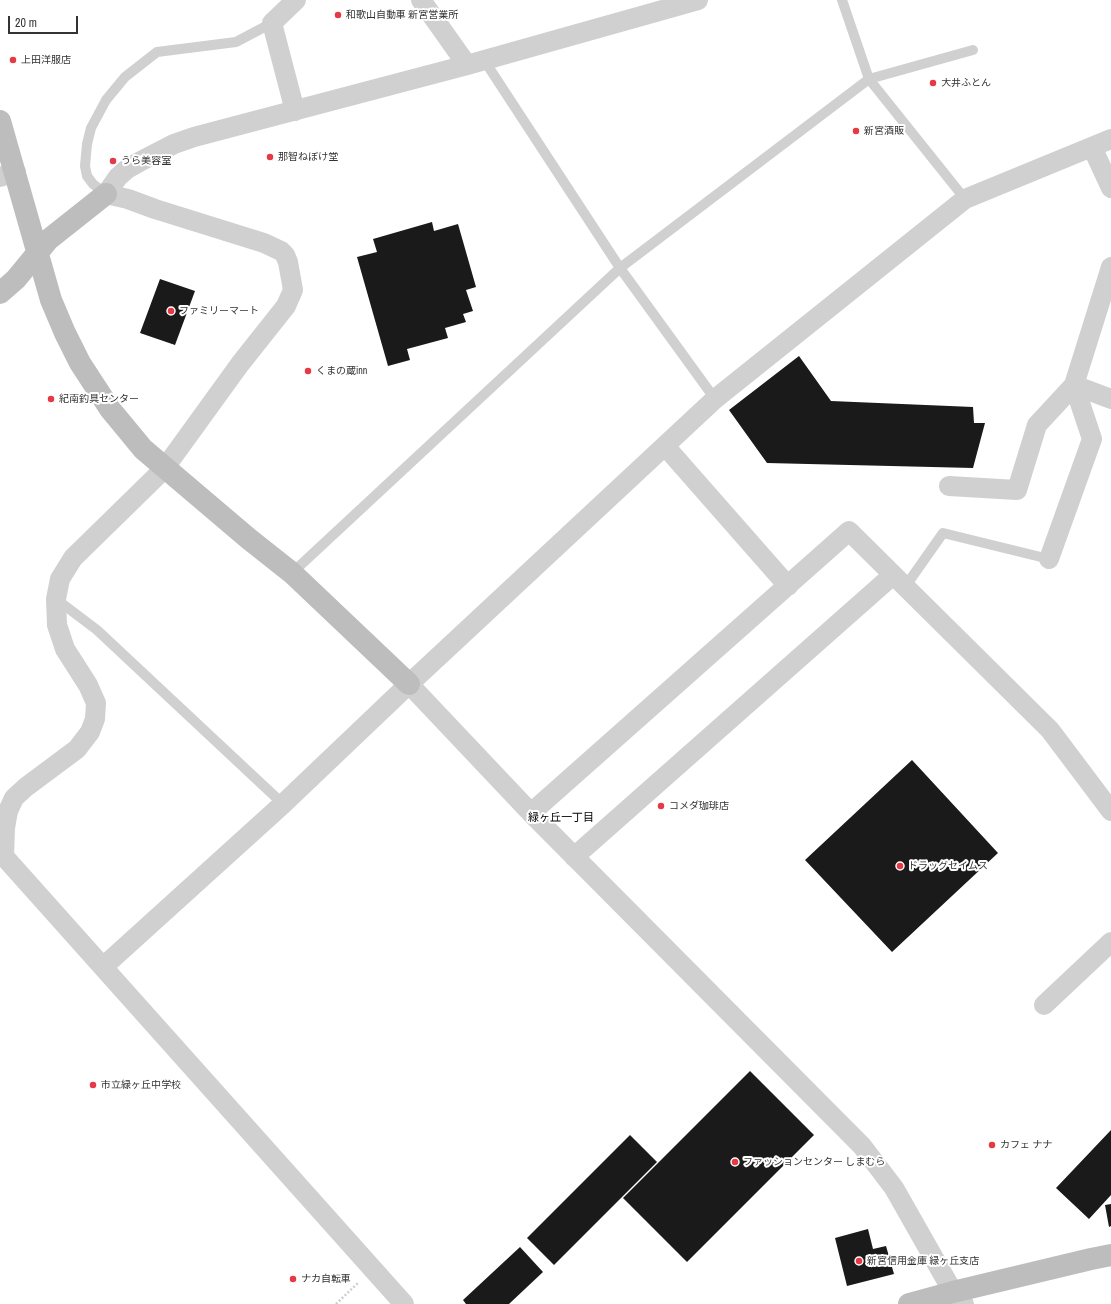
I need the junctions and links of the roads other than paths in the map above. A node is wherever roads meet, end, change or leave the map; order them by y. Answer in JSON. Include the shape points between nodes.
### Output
{"nodes":[{"id":1,"x":296,"y":0,"type":"edge"},
{"id":2,"x":421,"y":0,"type":"edge"},
{"id":3,"x":698,"y":0,"type":"edge"},
{"id":4,"x":842,"y":0,"type":"edge"},
{"id":5,"x":272,"y":23,"type":"junction"},
{"id":6,"x":973,"y":50,"type":"dead end"},
{"id":7,"x":475,"y":63,"type":"junction"},
{"id":8,"x":869,"y":79,"type":"junction"},
{"id":9,"x":295,"y":111,"type":"junction"},
{"id":10,"x":0,"y":121,"type":"edge"},
{"id":11,"x":1111,"y":139,"type":"edge"},
{"id":12,"x":1092,"y":147,"type":"junction"},
{"id":13,"x":8,"y":175,"type":"edge"},
{"id":14,"x":1111,"y":188,"type":"edge"},
{"id":15,"x":106,"y":194,"type":"junction"},
{"id":16,"x":965,"y":199,"type":"junction"},
{"id":17,"x":38,"y":253,"type":"junction"},
{"id":18,"x":1111,"y":267,"type":"edge"},
{"id":19,"x":620,"y":268,"type":"junction"},
{"id":20,"x":0,"y":293,"type":"edge"},
{"id":21,"x":1074,"y":385,"type":"junction"},
{"id":22,"x":715,"y":399,"type":"junction"},
{"id":23,"x":1111,"y":399,"type":"edge"},
{"id":24,"x":665,"y":446,"type":"junction"},
{"id":25,"x":164,"y":469,"type":"junction"},
{"id":26,"x":949,"y":486,"type":"dead end"},
{"id":27,"x":1049,"y":559,"type":"joint"},
{"id":28,"x":292,"y":573,"type":"junction"},
{"id":29,"x":899,"y":581,"type":"junction"},
{"id":30,"x":788,"y":586,"type":"junction"},
{"id":31,"x":56,"y":599,"type":"junction"},
{"id":32,"x":409,"y":684,"type":"junction"},
{"id":33,"x":283,"y":804,"type":"junction"},
{"id":34,"x":1111,"y":811,"type":"edge"},
{"id":35,"x":531,"y":813,"type":"junction"},
{"id":36,"x":2,"y":854,"type":"edge"},
{"id":37,"x":574,"y":857,"type":"junction"},
{"id":38,"x":1111,"y":942,"type":"edge"},
{"id":39,"x":103,"y":967,"type":"junction"},
{"id":40,"x":1044,"y":1005,"type":"dead end"},
{"id":41,"x":1111,"y":1256,"type":"edge"},
{"id":42,"x":958,"y":1298,"type":"edge"},
{"id":43,"x":404,"y":1304,"type":"edge"},
{"id":44,"x":909,"y":1304,"type":"edge"}],
"edges":[{"from":1,"to":5,"type":"street"},
{"from":2,"to":7,"type":"street"},
{"from":3,"to":7,"type":"street"},
{"from":4,"to":8,"type":"lane"},
{"from":5,"to":9,"type":"street"},
{"from":5,"to":15,"type":"lane","via":[[236,42],[157,52],[125,77],[106,100],[91,128],[86,144],[87,176]]},
{"from":6,"to":8,"type":"lane"},
{"from":7,"to":9,"type":"street"},
{"from":7,"to":19,"type":"lane"},
{"from":8,"to":16,"type":"lane"},
{"from":8,"to":19,"type":"lane"},
{"from":9,"to":15,"type":"street","via":[[174,144],[127,169]]},
{"from":10,"to":13,"type":"street"},
{"from":11,"to":12,"type":"street"},
{"from":12,"to":14,"type":"street"},
{"from":12,"to":16,"type":"street"},
{"from":13,"to":17,"type":"street"},
{"from":15,"to":17,"type":"street","via":[[48,240]]},
{"from":15,"to":25,"type":"street","via":[[264,243],[281,251],[288,262],[293,290],[286,306],[240,364]]},
{"from":16,"to":22,"type":"street"},
{"from":17,"to":20,"type":"street"},
{"from":17,"to":25,"type":"street","via":[[51,300],[80,363],[110,409],[143,449]]},
{"from":18,"to":21,"type":"street"},
{"from":19,"to":22,"type":"lane"},
{"from":19,"to":28,"type":"lane"},
{"from":21,"to":23,"type":"street"},
{"from":21,"to":26,"type":"street","via":[[1037,425],[1017,490]]},
{"from":21,"to":27,"type":"street","via":[[1092,439]]},
{"from":22,"to":24,"type":"street"},
{"from":24,"to":30,"type":"street"},
{"from":24,"to":32,"type":"street"},
{"from":25,"to":28,"type":"street"},
{"from":25,"to":31,"type":"street","via":[[73,558],[60,579]]},
{"from":27,"to":29,"type":"lane","via":[[943,533]]},
{"from":28,"to":32,"type":"street"},
{"from":29,"to":30,"type":"street","via":[[848,531]]},
{"from":29,"to":34,"type":"street","via":[[1050,730]]},
{"from":29,"to":37,"type":"street"},
{"from":30,"to":35,"type":"street"},
{"from":31,"to":33,"type":"lane","via":[[97,630]]},
{"from":31,"to":36,"type":"street","via":[[56,625],[65,649],[88,685],[96,703],[95,719],[90,732],[77,749],[14,798],[8,811]]},
{"from":32,"to":33,"type":"street"},
{"from":32,"to":35,"type":"street"},
{"from":33,"to":39,"type":"street"},
{"from":35,"to":37,"type":"street"},
{"from":36,"to":39,"type":"street"},
{"from":37,"to":42,"type":"street","via":[[862,1146],[894,1188]]},
{"from":38,"to":40,"type":"street"},
{"from":39,"to":43,"type":"street"},
{"from":41,"to":42,"type":"street","via":[[1091,1259]]},
{"from":42,"to":44,"type":"street"}]}
